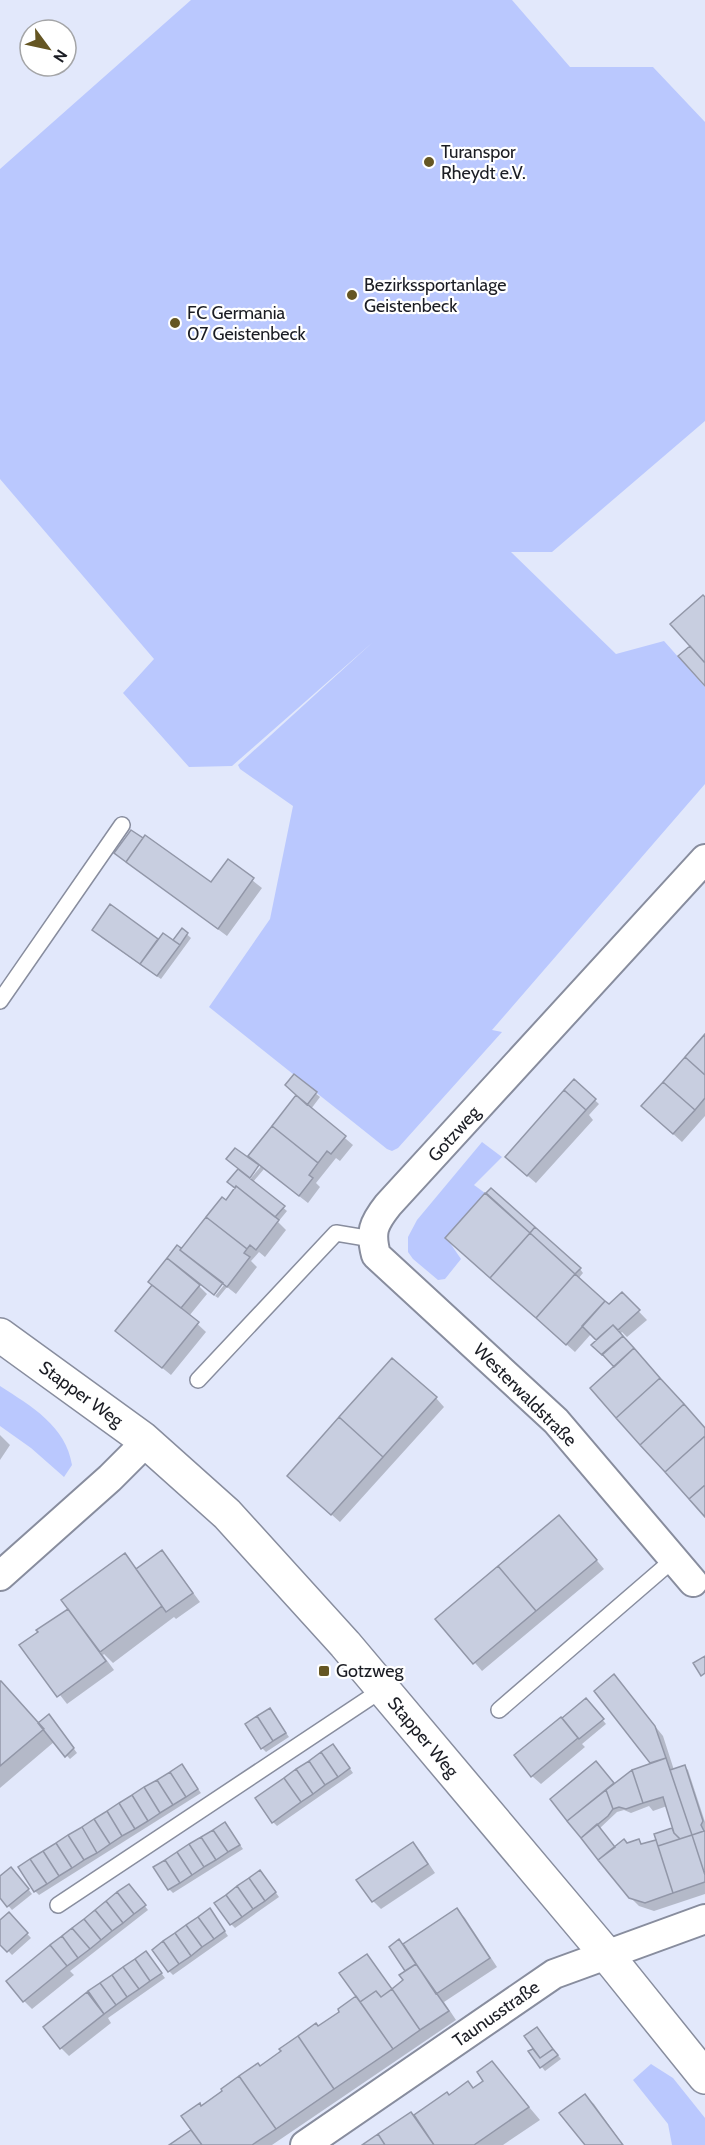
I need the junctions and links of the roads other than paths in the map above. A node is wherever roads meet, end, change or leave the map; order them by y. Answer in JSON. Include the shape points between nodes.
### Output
{"nodes":[{"id":1,"x":122,"y":825,"type":"dead end"},
{"id":2,"x":700,"y":875,"type":"edge"},
{"id":3,"x":0,"y":1001,"type":"edge"},
{"id":4,"x":372,"y":1239,"type":"junction"},
{"id":5,"x":0,"y":1335,"type":"edge"},
{"id":6,"x":198,"y":1380,"type":"dead end"},
{"id":7,"x":146,"y":1442,"type":"junction"},
{"id":8,"x":674,"y":1559,"type":"junction"},
{"id":9,"x":0,"y":1576,"type":"edge"},
{"id":10,"x":699,"y":1579,"type":"edge"},
{"id":11,"x":383,"y":1689,"type":"junction"},
{"id":12,"x":499,"y":1710,"type":"dead end"},
{"id":13,"x":58,"y":1905,"type":"dead end"},
{"id":14,"x":705,"y":1919,"type":"edge"},
{"id":15,"x":606,"y":1954,"type":"junction"},
{"id":16,"x":705,"y":2077,"type":"edge"},
{"id":17,"x":305,"y":2145,"type":"edge"}],
"edges":[{"from":1,"to":3,"type":"lane"},
{"from":2,"to":4,"type":"street","name":"Gotzweg","via":[[388,1205],[376,1220]]},
{"from":4,"to":6,"type":"lane","via":[[336,1233]]},
{"from":4,"to":8,"type":"street","name":"Westerwaldstraße","via":[[376,1255],[556,1421]]},
{"from":5,"to":7,"type":"main road","name":"Stapper Weg"},
{"from":7,"to":9,"type":"street"},
{"from":7,"to":11,"type":"main road","name":"Stapper Weg","via":[[227,1514]]},
{"from":8,"to":10,"type":"street","name":"Westerwaldstraße"},
{"from":8,"to":12,"type":"lane"},
{"from":11,"to":13,"type":"lane"},
{"from":11,"to":15,"type":"main road","name":"Stapper Weg"},
{"from":14,"to":15,"type":"street","name":"Taunusstraße"},
{"from":15,"to":16,"type":"main road","name":"Stapper Weg"},
{"from":15,"to":17,"type":"street","name":"Taunusstraße","via":[[554,1974]]}]}
